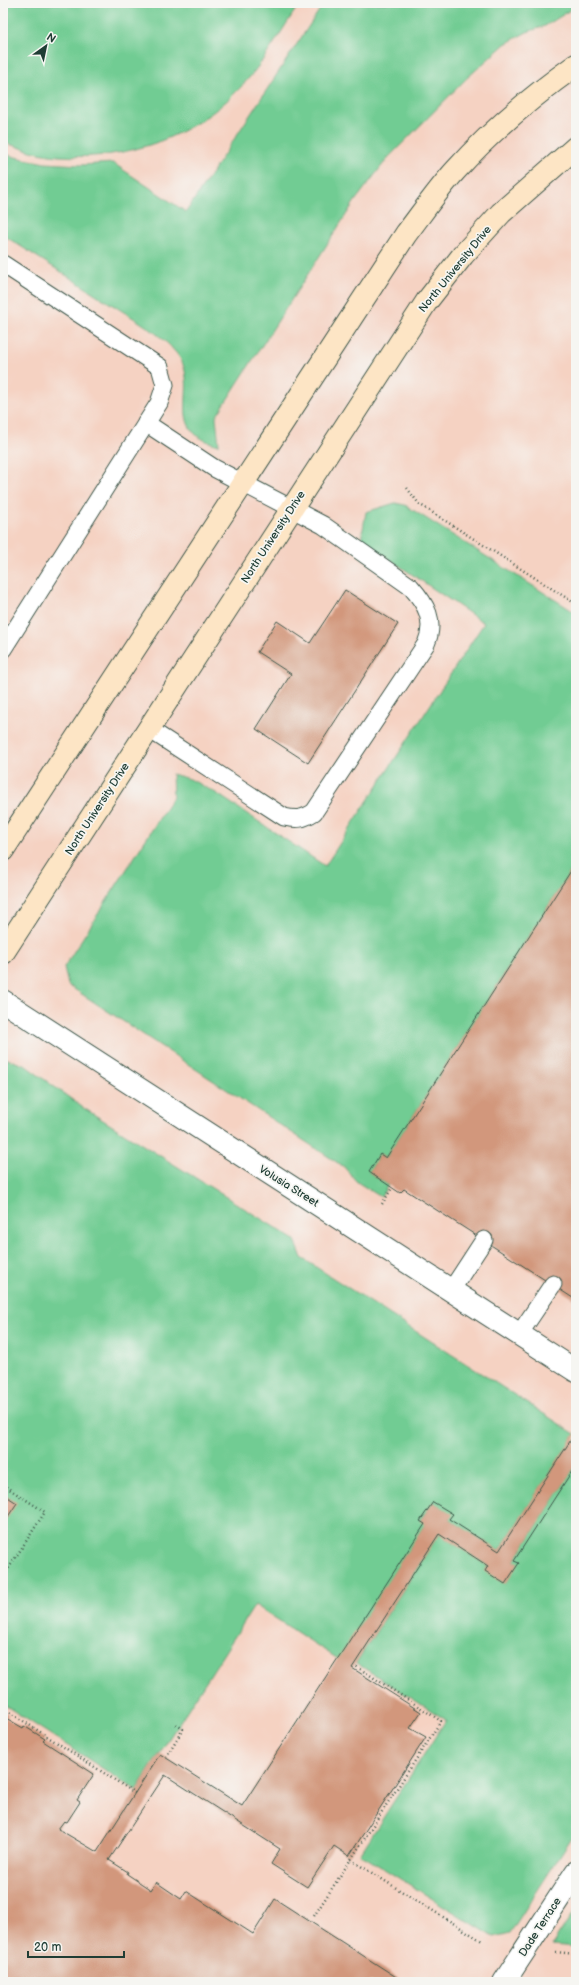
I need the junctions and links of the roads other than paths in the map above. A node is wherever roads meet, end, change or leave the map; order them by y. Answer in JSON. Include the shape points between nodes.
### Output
{"nodes":[{"id":1,"x":576,"y":65,"type":"edge"},
{"id":2,"x":576,"y":147,"type":"edge"},
{"id":3,"x":3,"y":264,"type":"edge"},
{"id":4,"x":146,"y":423,"type":"junction"},
{"id":5,"x":243,"y":484,"type":"junction"},
{"id":6,"x":291,"y":509,"type":"junction"},
{"id":7,"x":3,"y":649,"type":"edge"},
{"id":8,"x":149,"y":729,"type":"junction"},
{"id":9,"x":3,"y":850,"type":"edge"},
{"id":10,"x":3,"y":952,"type":"edge"},
{"id":11,"x":3,"y":1001,"type":"edge"},
{"id":12,"x":484,"y":1240,"type":"dead end"},
{"id":13,"x":553,"y":1284,"type":"dead end"},
{"id":14,"x":452,"y":1289,"type":"junction"},
{"id":15,"x":520,"y":1333,"type":"junction"},
{"id":16,"x":576,"y":1371,"type":"edge"},
{"id":17,"x":576,"y":1872,"type":"edge"},
{"id":18,"x":504,"y":1982,"type":"edge"}],
"edges":[{"from":1,"to":5,"type":"street","via":[[507,121],[455,171],[406,234]]},
{"from":2,"to":6,"type":"street","name":"North University Drive","via":[[501,213],[436,289]]},
{"from":3,"to":4,"type":"lane","via":[[160,367],[165,385],[159,403]]},
{"from":4,"to":5,"type":"lane","via":[[199,460]]},
{"from":4,"to":7,"type":"lane"},
{"from":5,"to":6,"type":"lane"},
{"from":5,"to":9,"type":"street"},
{"from":6,"to":8,"type":"street","name":"North University Drive"},
{"from":6,"to":8,"type":"lane","via":[[323,525],[411,587],[420,597],[430,622],[431,633],[426,644],[314,812],[304,818],[284,817]]},
{"from":8,"to":10,"type":"street","name":"North University Drive"},
{"from":11,"to":14,"type":"street","name":"Volusia Street"},
{"from":12,"to":14,"type":"lane"},
{"from":13,"to":15,"type":"lane"},
{"from":14,"to":15,"type":"street","name":"Volusia Street"},
{"from":15,"to":16,"type":"street","name":"Volusia Street"},
{"from":17,"to":18,"type":"street","name":"Dade Terrace"}]}
